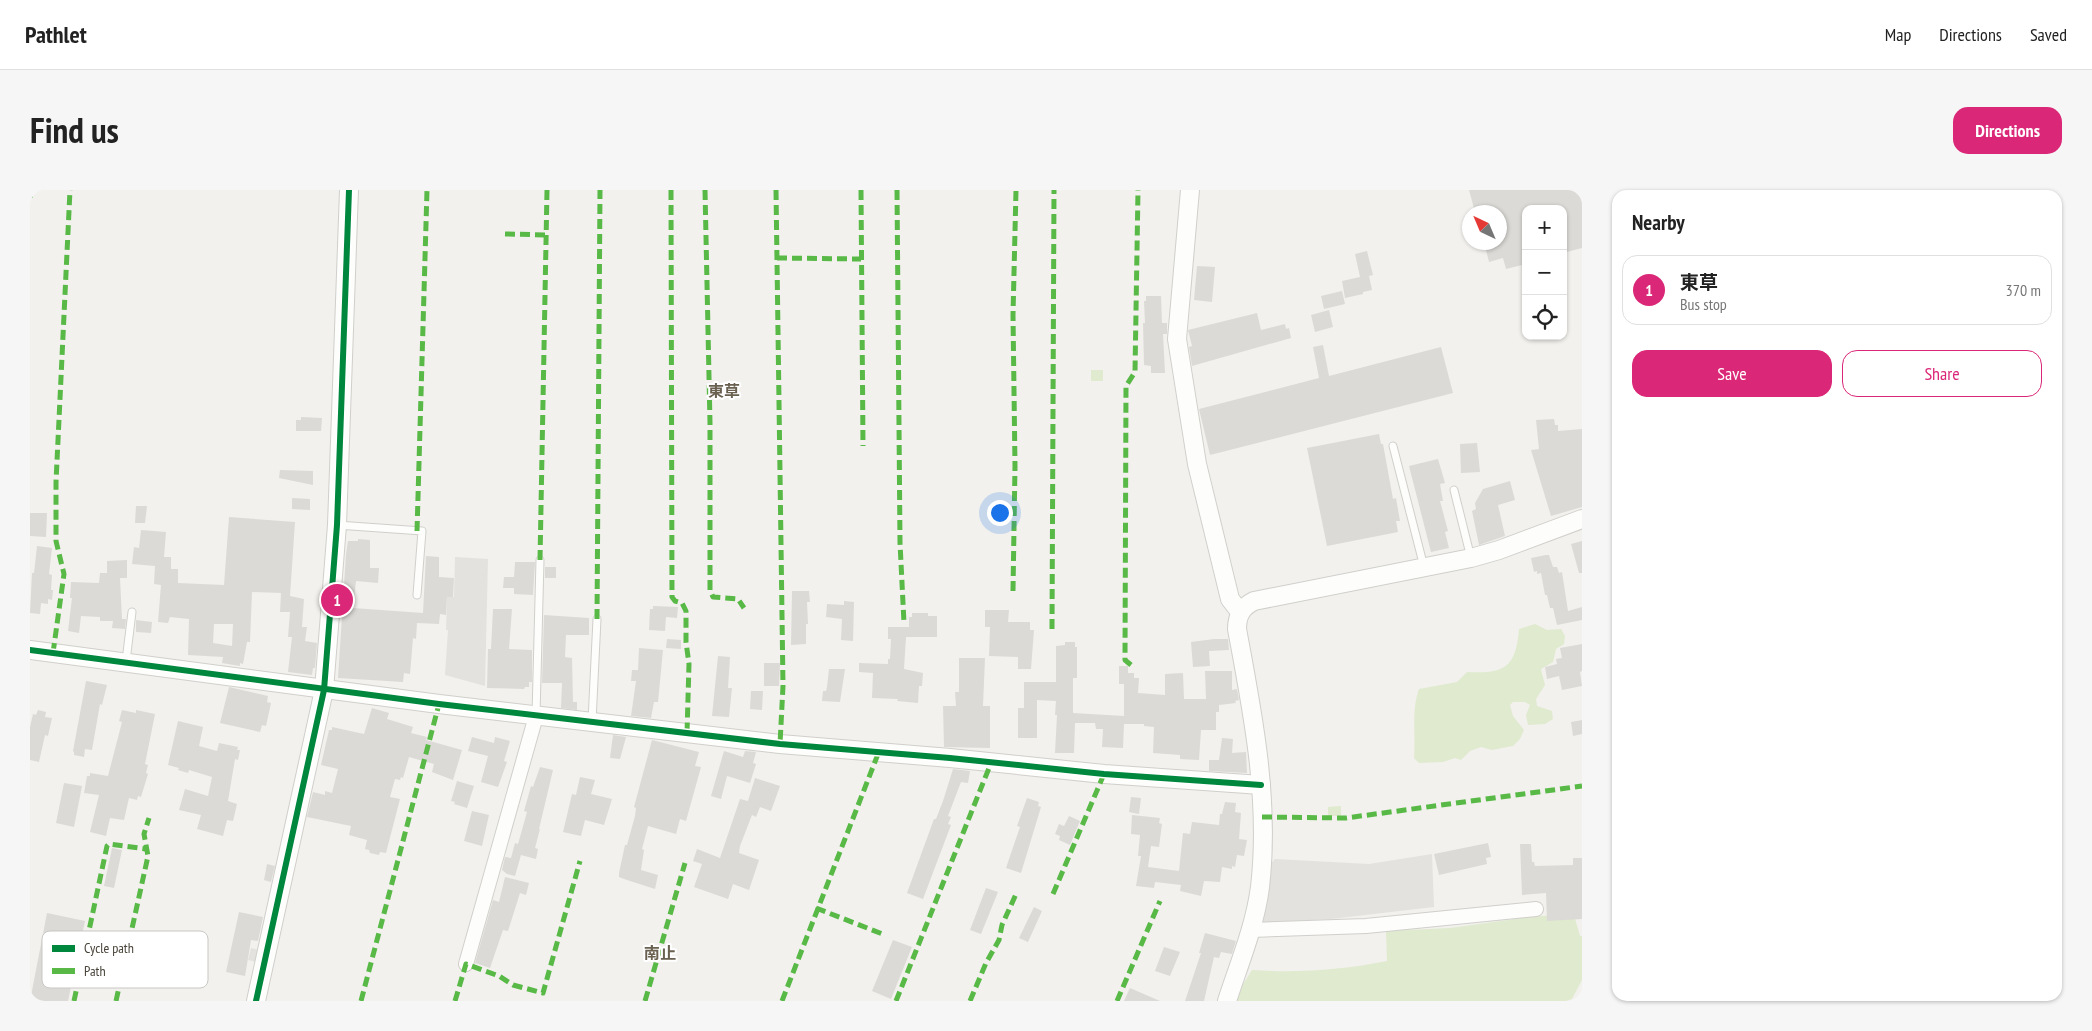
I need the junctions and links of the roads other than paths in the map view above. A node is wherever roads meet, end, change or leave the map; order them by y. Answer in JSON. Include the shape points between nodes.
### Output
{"nodes":[{"id":1,"x":348,"y":190,"type":"edge"},
{"id":2,"x":1190,"y":190,"type":"edge"},
{"id":3,"x":1393,"y":446,"type":"dead end"},
{"id":4,"x":1454,"y":490,"type":"dead end"},
{"id":5,"x":1582,"y":519,"type":"edge"},
{"id":6,"x":337,"y":525,"type":"junction"},
{"id":7,"x":1471,"y":558,"type":"junction"},
{"id":8,"x":540,"y":560,"type":"dead end"},
{"id":9,"x":1424,"y":567,"type":"junction"},
{"id":10,"x":417,"y":595,"type":"dead end"},
{"id":11,"x":132,"y":612,"type":"dead end"},
{"id":12,"x":1240,"y":612,"type":"junction"},
{"id":13,"x":597,"y":619,"type":"dead end"},
{"id":14,"x":30,"y":650,"type":"edge"},
{"id":15,"x":126,"y":663,"type":"junction"},
{"id":16,"x":324,"y":690,"type":"junction"},
{"id":17,"x":536,"y":716,"type":"junction"},
{"id":18,"x":592,"y":722,"type":"junction"},
{"id":19,"x":1261,"y":785,"type":"junction"},
{"id":20,"x":1536,"y":909,"type":"dead end"},
{"id":21,"x":1251,"y":930,"type":"junction"},
{"id":22,"x":466,"y":964,"type":"dead end"},
{"id":23,"x":256,"y":1001,"type":"edge"},
{"id":24,"x":1227,"y":1001,"type":"edge"}],
"edges":[{"from":1,"to":6,"type":"street"},
{"from":2,"to":12,"type":"street","via":[[1177,339],[1197,464],[1230,599]]},
{"from":3,"to":9,"type":"lane"},
{"from":4,"to":7,"type":"lane"},
{"from":5,"to":7,"type":"street"},
{"from":6,"to":10,"type":"lane","via":[[422,531]]},
{"from":6,"to":16,"type":"street"},
{"from":7,"to":9,"type":"street"},
{"from":8,"to":17,"type":"lane"},
{"from":9,"to":12,"type":"street","via":[[1254,601]]},
{"from":11,"to":15,"type":"lane"},
{"from":12,"to":19,"type":"street","via":[[1237,630]]},
{"from":13,"to":18,"type":"lane"},
{"from":14,"to":15,"type":"street"},
{"from":15,"to":16,"type":"street"},
{"from":16,"to":17,"type":"street"},
{"from":16,"to":23,"type":"street"},
{"from":17,"to":18,"type":"street"},
{"from":17,"to":22,"type":"street"},
{"from":18,"to":19,"type":"street","via":[[878,754]]},
{"from":19,"to":21,"type":"street","via":[[1260,888]]},
{"from":20,"to":21,"type":"street","via":[[1366,926]]},
{"from":21,"to":24,"type":"street"}]}
